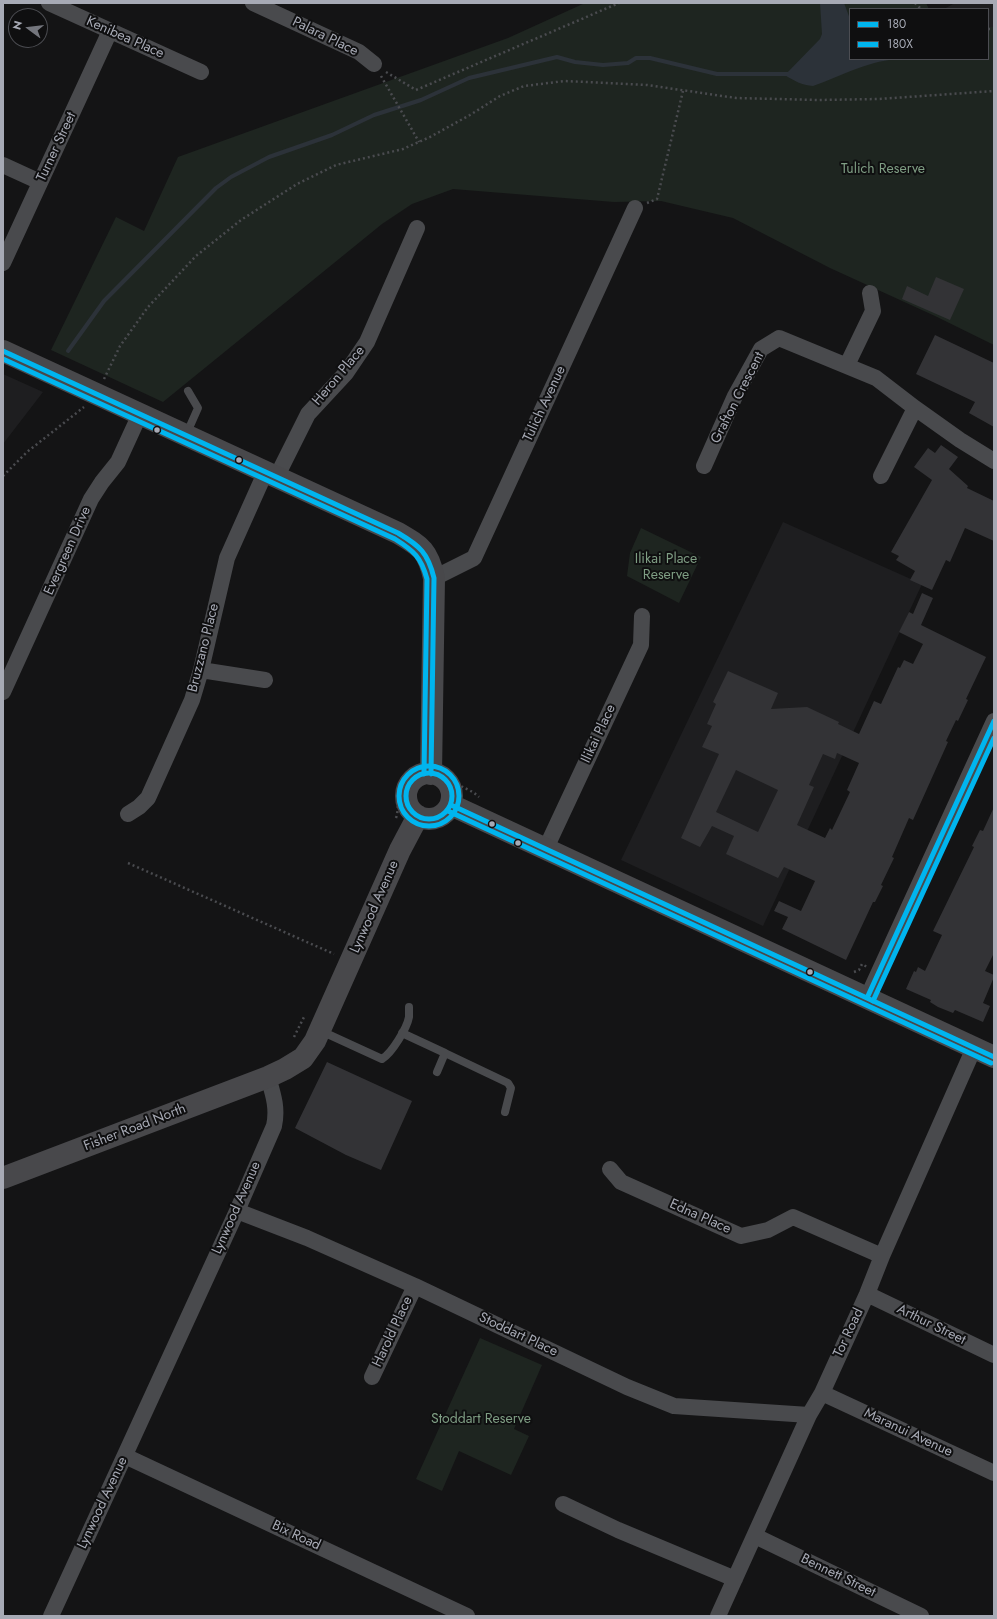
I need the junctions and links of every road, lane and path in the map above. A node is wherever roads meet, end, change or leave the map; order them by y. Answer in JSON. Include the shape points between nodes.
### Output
{"nodes":[{"id":1,"x":49,"y":3,"type":"edge"},
{"id":2,"x":253,"y":3,"type":"edge"},
{"id":3,"x":619,"y":3,"type":"edge"},
{"id":4,"x":79,"y":9,"type":"edge"},
{"id":5,"x":110,"y":31,"type":"junction"},
{"id":6,"x":374,"y":64,"type":"junction"},
{"id":7,"x":201,"y":72,"type":"dead end"},
{"id":8,"x":683,"y":91,"type":"junction"},
{"id":9,"x":994,"y":91,"type":"edge"},
{"id":10,"x":419,"y":142,"type":"junction"},
{"id":11,"x":3,"y":165,"type":"edge"},
{"id":12,"x":40,"y":182,"type":"junction"},
{"id":13,"x":635,"y":208,"type":"joint"},
{"id":14,"x":418,"y":228,"type":"dead end"},
{"id":15,"x":3,"y":263,"type":"edge"},
{"id":16,"x":870,"y":293,"type":"dead end"},
{"id":17,"x":3,"y":351,"type":"edge"},
{"id":18,"x":847,"y":365,"type":"junction"},
{"id":19,"x":188,"y":391,"type":"dead end"},
{"id":20,"x":97,"y":394,"type":"junction"},
{"id":21,"x":915,"y":408,"type":"junction"},
{"id":22,"x":140,"y":414,"type":"junction"},
{"id":23,"x":186,"y":435,"type":"junction"},
{"id":24,"x":994,"y":461,"type":"edge"},
{"id":25,"x":704,"y":466,"type":"dead end"},
{"id":26,"x":270,"y":475,"type":"junction"},
{"id":27,"x":3,"y":476,"type":"edge"},
{"id":28,"x":881,"y":476,"type":"dead end"},
{"id":29,"x":434,"y":578,"type":"junction"},
{"id":30,"x":642,"y":616,"type":"dead end"},
{"id":31,"x":201,"y":670,"type":"junction"},
{"id":32,"x":265,"y":680,"type":"dead end"},
{"id":33,"x":3,"y":692,"type":"edge"},
{"id":34,"x":994,"y":721,"type":"edge"},
{"id":35,"x":423,"y":770,"type":"junction"},
{"id":36,"x":451,"y":805,"type":"junction"},
{"id":37,"x":128,"y":814,"type":"dead end"},
{"id":38,"x":418,"y":816,"type":"junction"},
{"id":39,"x":394,"y":821,"type":"dead end"},
{"id":40,"x":546,"y":848,"type":"junction"},
{"id":41,"x":128,"y":863,"type":"dead end"},
{"id":42,"x":337,"y":948,"type":"dead end"},
{"id":43,"x":867,"y":998,"type":"junction"},
{"id":44,"x":408,"y":1007,"type":"dead end"},
{"id":45,"x":309,"y":1008,"type":"dead end"},
{"id":46,"x":320,"y":1031,"type":"junction"},
{"id":47,"x":402,"y":1033,"type":"junction"},
{"id":48,"x":293,"y":1040,"type":"dead end"},
{"id":49,"x":974,"y":1048,"type":"junction"},
{"id":50,"x":445,"y":1053,"type":"junction"},
{"id":51,"x":994,"y":1057,"type":"edge"},
{"id":52,"x":436,"y":1072,"type":"dead end"},
{"id":53,"x":268,"y":1077,"type":"junction"},
{"id":54,"x":505,"y":1112,"type":"dead end"},
{"id":55,"x":610,"y":1169,"type":"dead end"},
{"id":56,"x":3,"y":1178,"type":"edge"},
{"id":57,"x":237,"y":1211,"type":"junction"},
{"id":58,"x":882,"y":1256,"type":"junction"},
{"id":59,"x":415,"y":1286,"type":"junction"},
{"id":60,"x":867,"y":1294,"type":"junction"},
{"id":61,"x":994,"y":1355,"type":"edge"},
{"id":62,"x":372,"y":1377,"type":"dead end"},
{"id":63,"x":822,"y":1392,"type":"junction"},
{"id":64,"x":809,"y":1415,"type":"junction"},
{"id":65,"x":125,"y":1456,"type":"junction"},
{"id":66,"x":994,"y":1473,"type":"edge"},
{"id":67,"x":563,"y":1504,"type":"dead end"},
{"id":68,"x":755,"y":1536,"type":"junction"},
{"id":69,"x":735,"y":1579,"type":"junction"},
{"id":70,"x":51,"y":1616,"type":"edge"},
{"id":71,"x":467,"y":1616,"type":"edge"},
{"id":72,"x":718,"y":1616,"type":"edge"},
{"id":73,"x":921,"y":1616,"type":"edge"}],
"edges":[{"from":1,"to":4,"type":"street","name":"Kenibea Place"},
{"from":2,"to":6,"type":"street","name":"Palara Place","via":[[359,52]]},
{"from":3,"to":6,"type":"path","via":[[416,90]]},
{"from":4,"to":5,"type":"street","name":"Kenibea Place"},
{"from":5,"to":7,"type":"street","name":"Kenibea Place"},
{"from":5,"to":12,"type":"street","name":"Turner Street"},
{"from":6,"to":10,"type":"path"},
{"from":8,"to":9,"type":"path","via":[[736,98],[818,100],[879,99]]},
{"from":8,"to":10,"type":"path","via":[[647,85],[564,81],[524,86],[500,96]]},
{"from":8,"to":13,"type":"path","via":[[657,199]]},
{"from":10,"to":20,"type":"path","via":[[329,168],[297,184],[241,220],[196,256],[148,307],[120,346]]},
{"from":11,"to":12,"type":"street"},
{"from":12,"to":15,"type":"street","name":"Turner Street"},
{"from":13,"to":29,"type":"street","name":"Tulich Avenue","via":[[474,558]]},
{"from":14,"to":26,"type":"street","name":"Heron Place","via":[[367,342],[346,373],[308,414]]},
{"from":16,"to":18,"type":"street","via":[[873,311]]},
{"from":17,"to":20,"type":"main road"},
{"from":18,"to":21,"type":"street","name":"Grafton Crescent","via":[[876,378]]},
{"from":18,"to":25,"type":"street","name":"Grafton Crescent","via":[[779,338],[760,349]]},
{"from":19,"to":23,"type":"lane","via":[[198,408]]},
{"from":20,"to":22,"type":"main road"},
{"from":20,"to":27,"type":"path","via":[[27,452]]},
{"from":21,"to":24,"type":"street","name":"Grafton Crescent"},
{"from":21,"to":28,"type":"street"},
{"from":22,"to":23,"type":"main road"},
{"from":22,"to":33,"type":"street","name":"Evergreen Drive","via":[[118,462],[91,499]]},
{"from":23,"to":26,"type":"main road"},
{"from":26,"to":29,"type":"main road","via":[[409,540],[424,551]]},
{"from":26,"to":31,"type":"street","name":"Bruzzano Place","via":[[226,558]]},
{"from":29,"to":35,"type":"main road"},
{"from":30,"to":40,"type":"street","name":"Ilikai Place","via":[[641,645]]},
{"from":31,"to":32,"type":"street"},
{"from":31,"to":37,"type":"street","name":"Bruzzano Place","via":[[192,700],[148,798]]},
{"from":34,"to":43,"type":"street"},
{"from":35,"to":36,"type":"main road","via":[[447,782],[452,793]]},
{"from":35,"to":38,"type":"main road","via":[[424,774],[411,783],[407,797],[408,805]]},
{"from":35,"to":39,"type":"path","via":[[403,782],[399,792],[399,810]]},
{"from":36,"to":38,"type":"main road","via":[[447,811],[433,819]]},
{"from":36,"to":40,"type":"main road"},
{"from":38,"to":46,"type":"main road","name":"Lynwood Avenue","via":[[400,850]]},
{"from":40,"to":43,"type":"main road"},
{"from":41,"to":42,"type":"path","via":[[334,954]]},
{"from":43,"to":49,"type":"main road"},
{"from":44,"to":47,"type":"lane","via":[[409,1016]]},
{"from":45,"to":48,"type":"path"},
{"from":46,"to":47,"type":"lane","via":[[382,1059],[387,1056]]},
{"from":46,"to":53,"type":"main road","name":"Lynwood Avenue","via":[[303,1058]]},
{"from":47,"to":50,"type":"lane"},
{"from":49,"to":51,"type":"main road"},
{"from":49,"to":58,"type":"street","name":"Tor Road"},
{"from":50,"to":52,"type":"lane"},
{"from":50,"to":54,"type":"lane","via":[[508,1083],[511,1088]]},
{"from":53,"to":56,"type":"main road","name":"Fisher Road North"},
{"from":53,"to":57,"type":"street","name":"Lynwood Avenue","via":[[276,1107],[274,1126]]},
{"from":55,"to":58,"type":"street","name":"Edna Place","via":[[621,1182],[741,1236],[768,1230],[793,1217]]},
{"from":57,"to":59,"type":"street","name":"Stoddart Place","via":[[307,1238]]},
{"from":57,"to":65,"type":"street","name":"Lynwood Avenue"},
{"from":58,"to":60,"type":"street","name":"Tor Road"},
{"from":59,"to":62,"type":"street","name":"Harold Place"},
{"from":59,"to":64,"type":"street","name":"Stoddart Place","via":[[627,1387],[674,1406]]},
{"from":60,"to":61,"type":"street","name":"Arthur Street"},
{"from":60,"to":63,"type":"street","name":"Tor Road"},
{"from":63,"to":64,"type":"street","name":"Tor Road"},
{"from":63,"to":66,"type":"street","name":"Maranui Avenue"},
{"from":64,"to":68,"type":"street","name":"Tor Road"},
{"from":65,"to":70,"type":"street","name":"Lynwood Avenue"},
{"from":65,"to":71,"type":"street","name":"Bix Road"},
{"from":67,"to":69,"type":"street"},
{"from":68,"to":69,"type":"street","name":"Tor Road"},
{"from":68,"to":73,"type":"street","name":"Bennett Street"},
{"from":69,"to":72,"type":"street","name":"Tor Road"}]}
